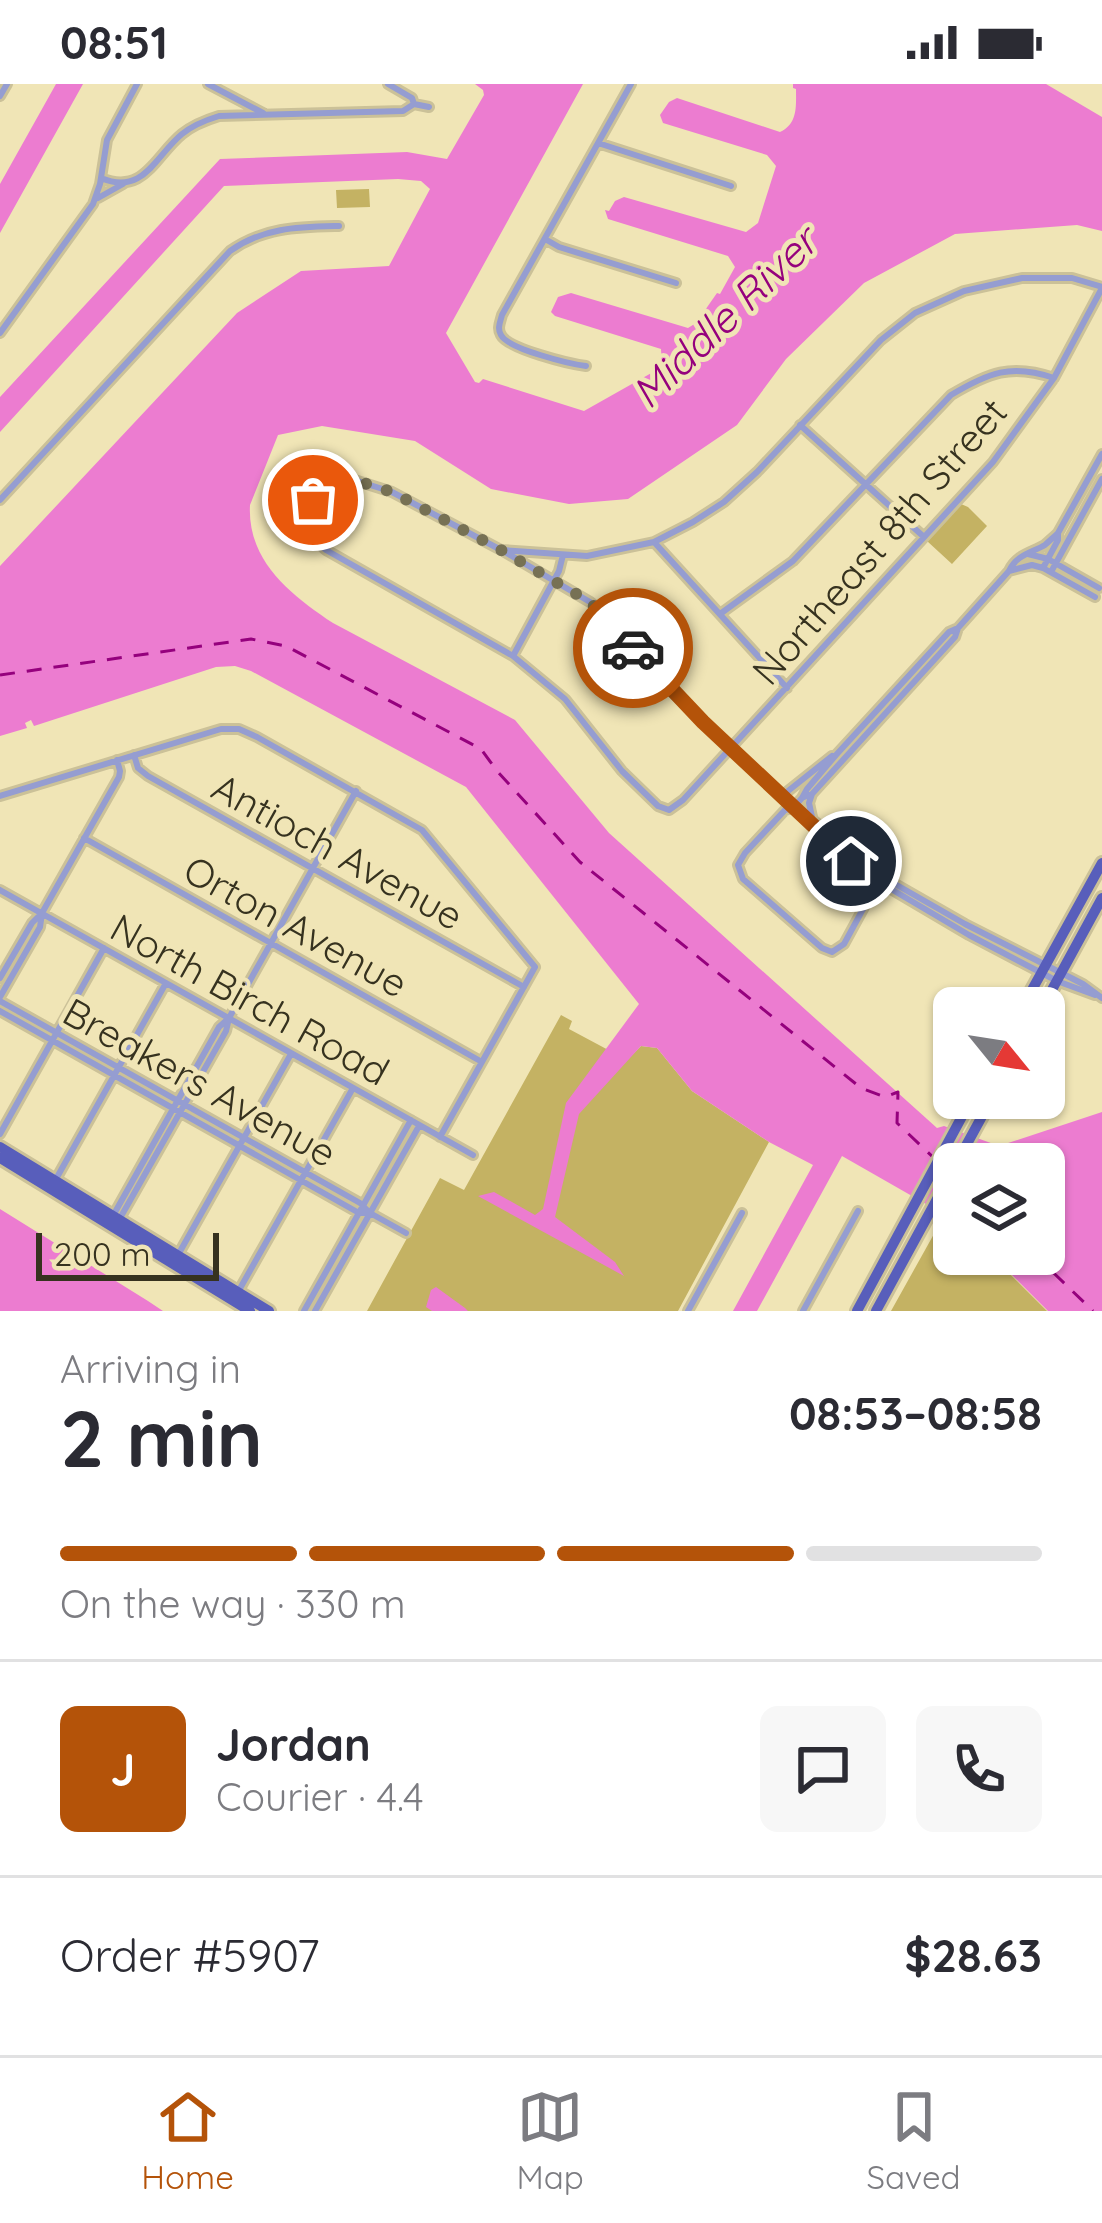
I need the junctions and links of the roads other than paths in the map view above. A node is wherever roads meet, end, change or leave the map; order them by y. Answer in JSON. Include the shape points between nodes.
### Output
{"nodes":[{"id":1,"x":7,"y":84,"type":"edge"},
{"id":2,"x":137,"y":84,"type":"edge"},
{"id":3,"x":208,"y":84,"type":"edge"},
{"id":4,"x":388,"y":84,"type":"edge"},
{"id":5,"x":631,"y":84,"type":"edge"},
{"id":6,"x":0,"y":96,"type":"edge"},
{"id":7,"x":414,"y":104,"type":"junction"},
{"id":8,"x":429,"y":106,"type":"dead end"},
{"id":9,"x":266,"y":115,"type":"junction"},
{"id":10,"x":598,"y":143,"type":"junction"},
{"id":11,"x":101,"y":178,"type":"junction"},
{"id":12,"x":124,"y":184,"type":"junction"},
{"id":13,"x":731,"y":186,"type":"dead end"},
{"id":14,"x":95,"y":200,"type":"junction"},
{"id":15,"x":339,"y":226,"type":"dead end"},
{"id":16,"x":544,"y":239,"type":"junction"},
{"id":17,"x":676,"y":283,"type":"dead end"},
{"id":18,"x":1102,"y":287,"type":"edge"},
{"id":19,"x":0,"y":333,"type":"edge"},
{"id":20,"x":586,"y":366,"type":"dead end"},
{"id":21,"x":1054,"y":378,"type":"junction"},
{"id":22,"x":800,"y":425,"type":"junction"},
{"id":23,"x":1102,"y":454,"type":"edge"},
{"id":24,"x":0,"y":478,"type":"edge"},
{"id":25,"x":1102,"y":479,"type":"edge"},
{"id":26,"x":866,"y":485,"type":"junction"},
{"id":27,"x":11,"y":488,"type":"junction"},
{"id":28,"x":0,"y":500,"type":"edge"},
{"id":29,"x":1058,"y":533,"type":"junction"},
{"id":30,"x":924,"y":537,"type":"junction"},
{"id":31,"x":654,"y":542,"type":"junction"},
{"id":32,"x":501,"y":550,"type":"junction"},
{"id":33,"x":1027,"y":554,"type":"junction"},
{"id":34,"x":563,"y":555,"type":"junction"},
{"id":35,"x":1052,"y":561,"type":"junction"},
{"id":36,"x":1047,"y":570,"type":"junction"},
{"id":37,"x":1010,"y":572,"type":"junction"},
{"id":38,"x":554,"y":580,"type":"junction"},
{"id":39,"x":1097,"y":593,"type":"edge"},
{"id":40,"x":720,"y":614,"type":"junction"},
{"id":41,"x":958,"y":628,"type":"junction"},
{"id":42,"x":513,"y":656,"type":"junction"},
{"id":43,"x":787,"y":688,"type":"junction"},
{"id":44,"x":730,"y":748,"type":"junction"},
{"id":45,"x":134,"y":755,"type":"junction"},
{"id":46,"x":836,"y":755,"type":"junction"},
{"id":47,"x":117,"y":760,"type":"junction"},
{"id":48,"x":356,"y":791,"type":"junction"},
{"id":49,"x":812,"y":794,"type":"junction"},
{"id":50,"x":784,"y":795,"type":"junction"},
{"id":51,"x":0,"y":796,"type":"edge"},
{"id":52,"x":802,"y":799,"type":"junction"},
{"id":53,"x":798,"y":809,"type":"junction"},
{"id":54,"x":812,"y":817,"type":"junction"},
{"id":55,"x":84,"y":838,"type":"junction"},
{"id":56,"x":1102,"y":863,"type":"edge"},
{"id":57,"x":313,"y":869,"type":"junction"},
{"id":58,"x":880,"y":879,"type":"junction"},
{"id":59,"x":0,"y":890,"type":"edge"},
{"id":60,"x":1102,"y":898,"type":"edge"},
{"id":61,"x":42,"y":913,"type":"junction"},
{"id":62,"x":270,"y":944,"type":"junction"},
{"id":63,"x":104,"y":948,"type":"junction"},
{"id":64,"x":1044,"y":969,"type":"junction"},
{"id":65,"x":1059,"y":977,"type":"junction"},
{"id":66,"x":0,"y":978,"type":"edge"},
{"id":67,"x":166,"y":983,"type":"junction"},
{"id":68,"x":524,"y":987,"type":"junction"},
{"id":69,"x":1034,"y":987,"type":"edge"},
{"id":70,"x":1054,"y":987,"type":"edge"},
{"id":71,"x":1099,"y":997,"type":"edge"},
{"id":72,"x":0,"y":999,"type":"edge"},
{"id":73,"x":0,"y":1011,"type":"edge"},
{"id":74,"x":229,"y":1018,"type":"junction"},
{"id":75,"x":54,"y":1036,"type":"junction"},
{"id":76,"x":291,"y":1054,"type":"junction"},
{"id":77,"x":482,"y":1062,"type":"junction"},
{"id":78,"x":119,"y":1066,"type":"junction"},
{"id":79,"x":114,"y":1076,"type":"junction"},
{"id":80,"x":353,"y":1088,"type":"junction"},
{"id":81,"x":182,"y":1101,"type":"junction"},
{"id":82,"x":176,"y":1111,"type":"junction"},
{"id":83,"x":961,"y":1119,"type":"edge"},
{"id":84,"x":416,"y":1123,"type":"junction"},
{"id":85,"x":0,"y":1134,"type":"edge"},
{"id":86,"x":244,"y":1137,"type":"junction"},
{"id":87,"x":440,"y":1137,"type":"junction"},
{"id":88,"x":239,"y":1146,"type":"junction"},
{"id":89,"x":0,"y":1147,"type":"edge"},
{"id":90,"x":473,"y":1155,"type":"dead end"},
{"id":91,"x":0,"y":1158,"type":"edge"},
{"id":92,"x":391,"y":1167,"type":"junction"},
{"id":93,"x":304,"y":1176,"type":"junction"},
{"id":94,"x":55,"y":1180,"type":"junction"},
{"id":95,"x":933,"y":1207,"type":"edge"},
{"id":96,"x":362,"y":1209,"type":"junction"},
{"id":97,"x":858,"y":1211,"type":"dead end"},
{"id":98,"x":742,"y":1213,"type":"dead end"},
{"id":99,"x":370,"y":1214,"type":"junction"},
{"id":100,"x":114,"y":1221,"type":"junction"},
{"id":101,"x":406,"y":1233,"type":"dead end"},
{"id":102,"x":178,"y":1256,"type":"junction"},
{"id":103,"x":238,"y":1292,"type":"junction"},
{"id":104,"x":317,"y":1298,"type":"junction"},
{"id":105,"x":250,"y":1311,"type":"edge"},
{"id":106,"x":268,"y":1311,"type":"edge"},
{"id":107,"x":304,"y":1311,"type":"edge"},
{"id":108,"x":315,"y":1311,"type":"edge"},
{"id":109,"x":688,"y":1311,"type":"edge"},
{"id":110,"x":803,"y":1311,"type":"edge"},
{"id":111,"x":856,"y":1311,"type":"edge"},
{"id":112,"x":876,"y":1311,"type":"edge"}],
"edges":[{"from":1,"to":6,"type":"street"},
{"from":2,"to":11,"type":"street","via":[[107,140]]},
{"from":3,"to":9,"type":"street"},
{"from":4,"to":7,"type":"street"},
{"from":5,"to":10,"type":"street"},
{"from":7,"to":8,"type":"street"},
{"from":7,"to":9,"type":"street","via":[[403,111]]},
{"from":9,"to":12,"type":"street","via":[[203,121]]},
{"from":10,"to":13,"type":"street"},
{"from":10,"to":16,"type":"street"},
{"from":11,"to":12,"type":"street"},
{"from":11,"to":14,"type":"street"},
{"from":12,"to":14,"type":"street"},
{"from":14,"to":19,"type":"street"},
{"from":15,"to":27,"type":"street","via":[[273,230],[230,250]]},
{"from":16,"to":17,"type":"street"},
{"from":16,"to":20,"type":"street","via":[[500,334]]},
{"from":18,"to":21,"type":"street","name":"Northeast 8th Street"},
{"from":18,"to":22,"type":"street","via":[[1022,278],[943,300],[880,340]]},
{"from":21,"to":26,"type":"street","via":[[1009,370],[979,379],[951,395]]},
{"from":21,"to":30,"type":"street","name":"Northeast 8th Street"},
{"from":22,"to":26,"type":"street"},
{"from":22,"to":31,"type":"street","via":[[724,502]]},
{"from":23,"to":29,"type":"street"},
{"from":24,"to":27,"type":"street"},
{"from":25,"to":35,"type":"street"},
{"from":26,"to":30,"type":"street"},
{"from":26,"to":40,"type":"street","via":[[793,561]]},
{"from":27,"to":28,"type":"street"},
{"from":29,"to":33,"type":"street"},
{"from":29,"to":35,"type":"street"},
{"from":30,"to":43,"type":"street","name":"Northeast 8th Street"},
{"from":31,"to":34,"type":"street"},
{"from":31,"to":40,"type":"street"},
{"from":32,"to":34,"type":"street"},
{"from":32,"to":38,"type":"street"},
{"from":32,"to":42,"type":"street","via":[[392,492],[345,477],[327,480],[305,524],[326,550]]},
{"from":33,"to":35,"type":"street"},
{"from":33,"to":37,"type":"street"},
{"from":34,"to":38,"type":"street"},
{"from":35,"to":36,"type":"street"},
{"from":35,"to":39,"type":"street"},
{"from":36,"to":37,"type":"street"},
{"from":36,"to":39,"type":"street"},
{"from":37,"to":41,"type":"street"},
{"from":38,"to":42,"type":"street"},
{"from":38,"to":44,"type":"street","via":[[601,611]]},
{"from":40,"to":43,"type":"street"},
{"from":41,"to":46,"type":"street"},
{"from":41,"to":49,"type":"street"},
{"from":42,"to":44,"type":"street","name":"Northeast 8th Street","via":[[565,699],[658,806],[669,810],[682,800]]},
{"from":43,"to":44,"type":"street","name":"Northeast 8th Street"},
{"from":44,"to":50,"type":"street"},
{"from":45,"to":47,"type":"street"},
{"from":45,"to":48,"type":"street","via":[[238,729]]},
{"from":45,"to":57,"type":"street","name":"Antioch Avenue","via":[[148,776]]},
{"from":46,"to":50,"type":"street"},
{"from":46,"to":52,"type":"street"},
{"from":47,"to":51,"type":"street"},
{"from":47,"to":55,"type":"street","via":[[120,774]]},
{"from":48,"to":57,"type":"street"},
{"from":48,"to":68,"type":"street","via":[[427,834],[535,967]]},
{"from":49,"to":52,"type":"street"},
{"from":49,"to":54,"type":"street"},
{"from":50,"to":53,"type":"street"},
{"from":52,"to":53,"type":"street"},
{"from":53,"to":54,"type":"street"},
{"from":53,"to":58,"type":"street"},
{"from":53,"to":58,"type":"street","via":[[784,810],[738,868],[822,948],[842,946]]},
{"from":54,"to":58,"type":"street"},
{"from":55,"to":61,"type":"street"},
{"from":55,"to":62,"type":"street","name":"Orton Avenue"},
{"from":56,"to":64,"type":"main road"},
{"from":57,"to":62,"type":"street"},
{"from":57,"to":68,"type":"street","name":"Antioch Avenue"},
{"from":58,"to":64,"type":"street"},
{"from":59,"to":61,"type":"street","name":"North Birch Road"},
{"from":60,"to":65,"type":"main road"},
{"from":61,"to":63,"type":"street","name":"North Birch Road"},
{"from":61,"to":66,"type":"street"},
{"from":61,"to":72,"type":"street"},
{"from":62,"to":74,"type":"street"},
{"from":62,"to":77,"type":"street","name":"Orton Avenue"},
{"from":63,"to":67,"type":"street","name":"North Birch Road"},
{"from":63,"to":75,"type":"street"},
{"from":64,"to":65,"type":"street"},
{"from":64,"to":69,"type":"main road"},
{"from":65,"to":70,"type":"main road"},
{"from":65,"to":71,"type":"street"},
{"from":67,"to":74,"type":"street","name":"North Birch Road"},
{"from":67,"to":78,"type":"street"},
{"from":68,"to":77,"type":"street"},
{"from":72,"to":75,"type":"street","name":"Breakers Avenue"},
{"from":73,"to":75,"type":"street","name":"Breakers Avenue"},
{"from":74,"to":76,"type":"street","name":"North Birch Road"},
{"from":74,"to":81,"type":"street"},
{"from":75,"to":78,"type":"street","name":"Breakers Avenue"},
{"from":75,"to":79,"type":"street","name":"Breakers Avenue"},
{"from":75,"to":85,"type":"street"},
{"from":76,"to":80,"type":"street","name":"North Birch Road"},
{"from":76,"to":86,"type":"street"},
{"from":77,"to":87,"type":"street"},
{"from":78,"to":79,"type":"street"},
{"from":78,"to":81,"type":"street","name":"Breakers Avenue"},
{"from":79,"to":82,"type":"street","name":"Breakers Avenue"},
{"from":79,"to":94,"type":"street"},
{"from":80,"to":84,"type":"street","name":"North Birch Road"},
{"from":80,"to":93,"type":"street"},
{"from":81,"to":82,"type":"street"},
{"from":81,"to":86,"type":"street","name":"Breakers Avenue"},
{"from":82,"to":88,"type":"street","name":"Breakers Avenue"},
{"from":82,"to":100,"type":"street"},
{"from":83,"to":111,"type":"main road"},
{"from":84,"to":87,"type":"street","name":"North Birch Road"},
{"from":84,"to":92,"type":"street"},
{"from":86,"to":88,"type":"street"},
{"from":86,"to":93,"type":"street","name":"Breakers Avenue"},
{"from":87,"to":90,"type":"street","name":"North Birch Road"},
{"from":88,"to":93,"type":"street","name":"Breakers Avenue"},
{"from":88,"to":102,"type":"street"},
{"from":89,"to":94,"type":"main road"},
{"from":91,"to":100,"type":"main road"},
{"from":92,"to":96,"type":"street"},
{"from":92,"to":99,"type":"street"},
{"from":93,"to":96,"type":"street","name":"Breakers Avenue"},
{"from":93,"to":103,"type":"street"},
{"from":94,"to":100,"type":"main road"},
{"from":95,"to":112,"type":"main road"},
{"from":96,"to":99,"type":"street","name":"Breakers Avenue"},
{"from":96,"to":104,"type":"street"},
{"from":97,"to":110,"type":"street"},
{"from":98,"to":109,"type":"street"},
{"from":99,"to":101,"type":"street","name":"Breakers Avenue"},
{"from":99,"to":104,"type":"street"},
{"from":100,"to":102,"type":"main road"},
{"from":100,"to":105,"type":"main road"},
{"from":102,"to":103,"type":"main road"},
{"from":103,"to":106,"type":"main road"},
{"from":104,"to":107,"type":"street"},
{"from":104,"to":108,"type":"street"}]}
